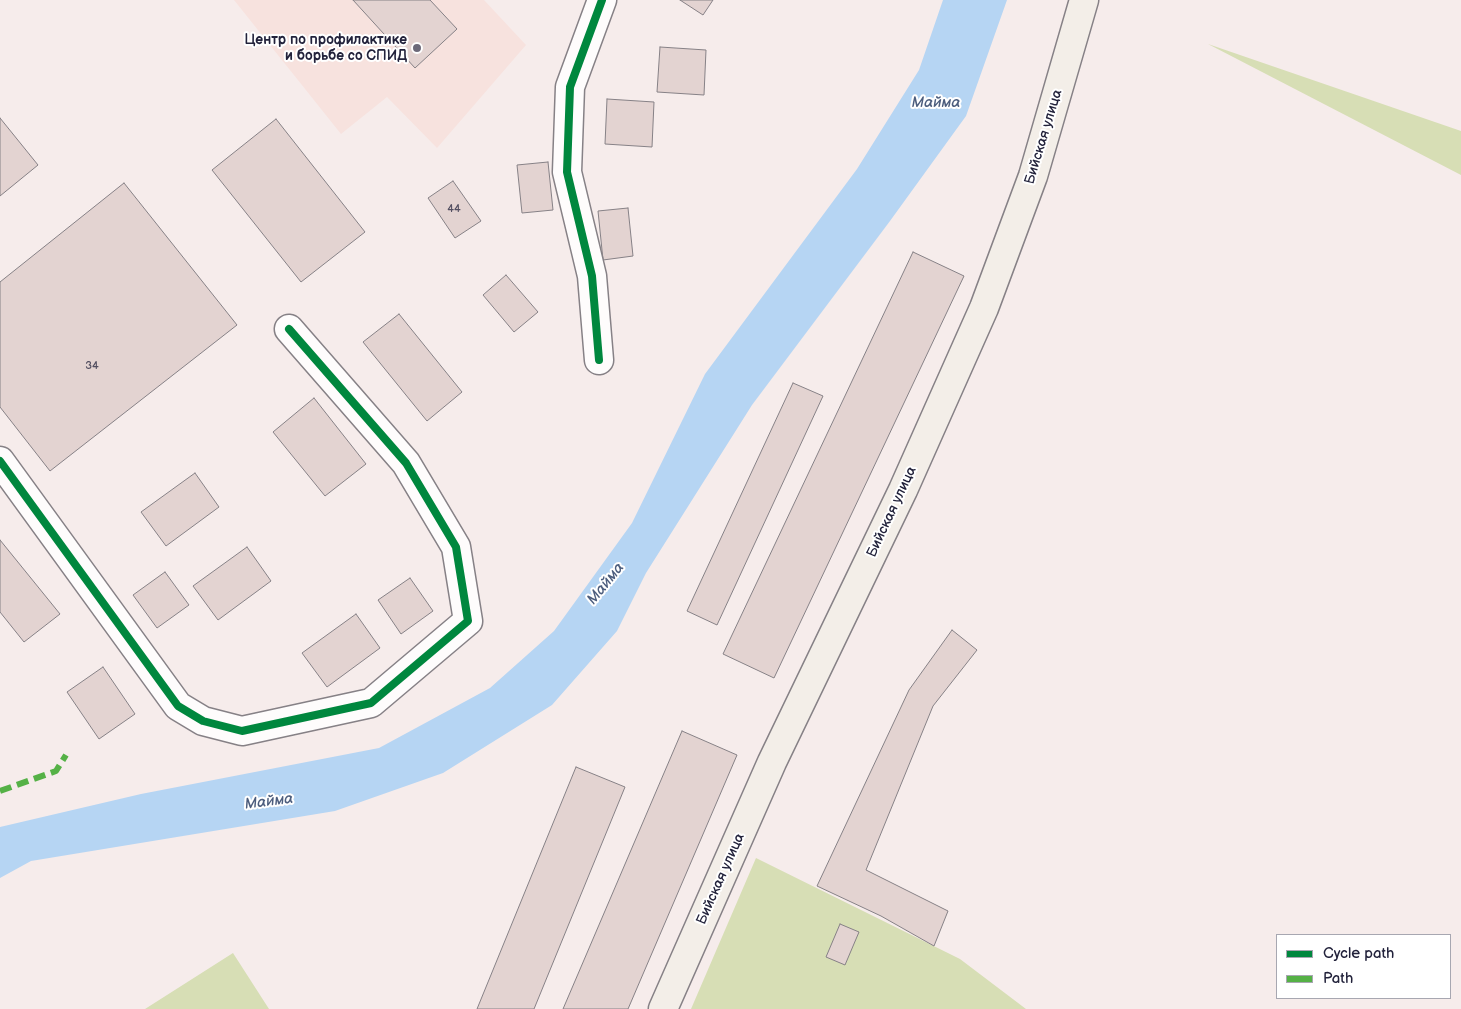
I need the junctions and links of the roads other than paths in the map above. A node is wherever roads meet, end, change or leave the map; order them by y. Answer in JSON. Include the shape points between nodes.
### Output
{"nodes":[{"id":1,"x":602,"y":0,"type":"edge"},
{"id":2,"x":1084,"y":0,"type":"edge"},
{"id":3,"x":289,"y":329,"type":"dead end"},
{"id":4,"x":599,"y":360,"type":"dead end"},
{"id":5,"x":0,"y":462,"type":"edge"},
{"id":6,"x":664,"y":1009,"type":"edge"}],
"edges":[{"from":1,"to":4,"type":"street","via":[[570,87],[566,172],[592,276]]},
{"from":2,"to":6,"type":"main road","name":"Бийская улица","via":[[1033,176],[984,308],[903,490],[772,762]]},
{"from":3,"to":5,"type":"street","via":[[406,462],[456,547],[468,621],[371,703],[242,731],[203,721],[178,706]]}]}
